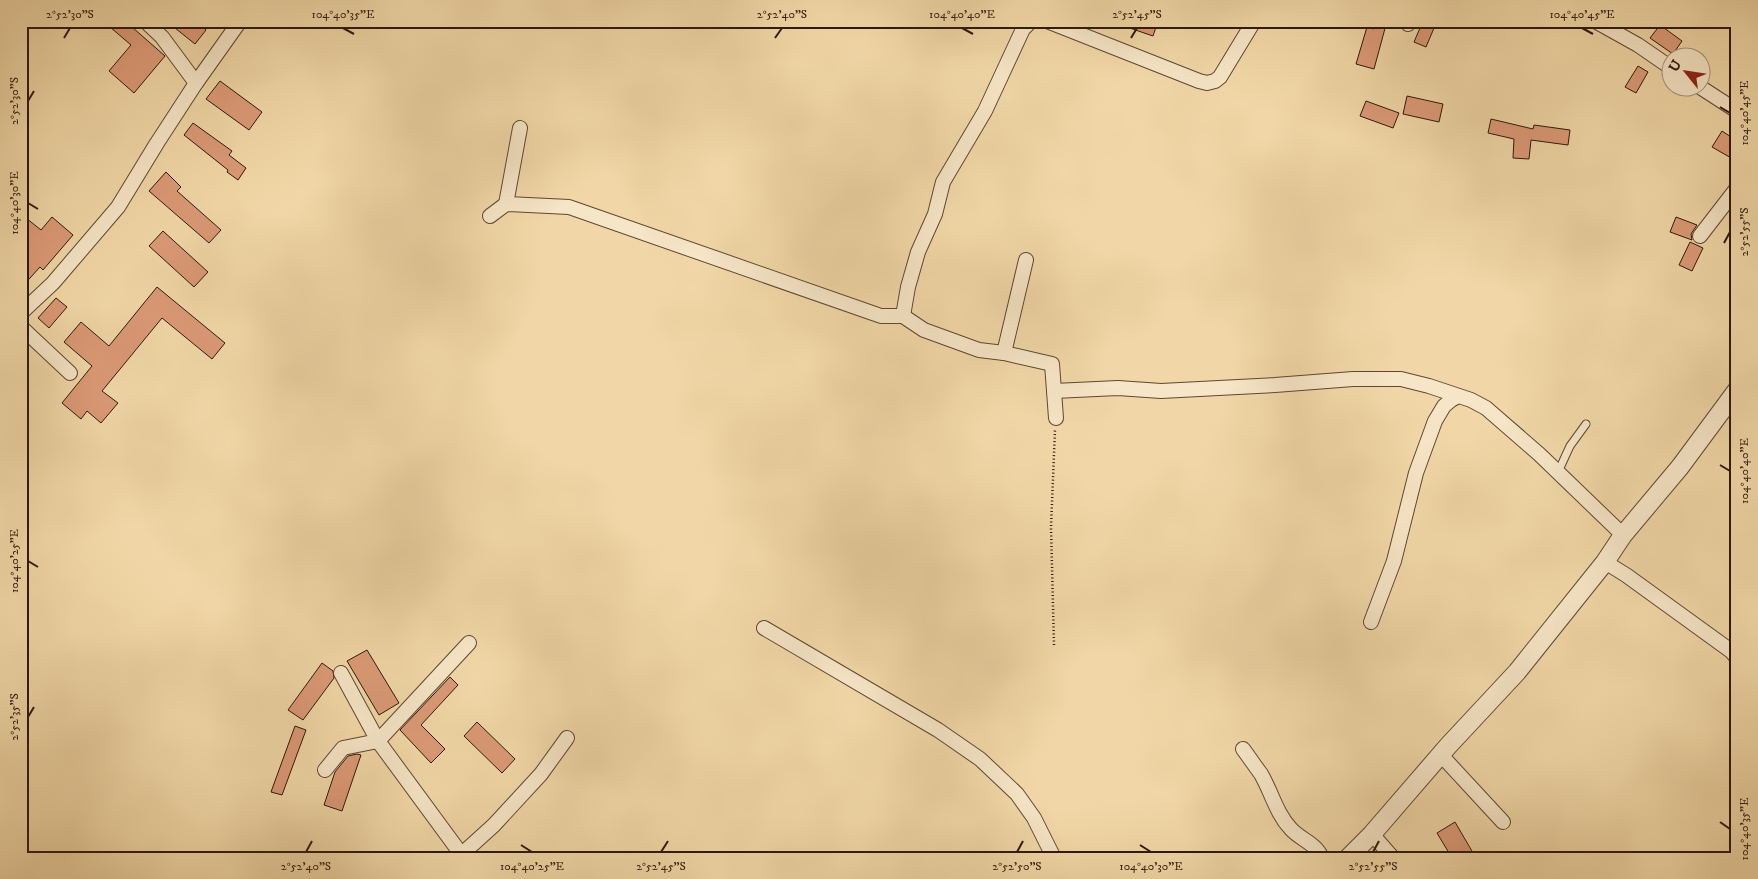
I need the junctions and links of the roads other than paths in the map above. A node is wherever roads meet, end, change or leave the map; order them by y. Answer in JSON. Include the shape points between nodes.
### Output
{"nodes":[{"id":1,"x":145,"y":21,"type":"edge"},
{"id":2,"x":240,"y":21,"type":"edge"},
{"id":3,"x":1032,"y":21,"type":"edge"},
{"id":4,"x":1047,"y":21,"type":"edge"},
{"id":5,"x":1254,"y":21,"type":"edge"},
{"id":6,"x":1595,"y":21,"type":"edge"},
{"id":7,"x":1660,"y":60,"type":"edge"},
{"id":8,"x":196,"y":83,"type":"junction"},
{"id":9,"x":1710,"y":93,"type":"edge"},
{"id":10,"x":1737,"y":111,"type":"edge"},
{"id":11,"x":520,"y":128,"type":"dead end"},
{"id":12,"x":1737,"y":188,"type":"edge"},
{"id":13,"x":506,"y":204,"type":"junction"},
{"id":14,"x":490,"y":216,"type":"dead end"},
{"id":15,"x":1700,"y":236,"type":"dead end"},
{"id":16,"x":1026,"y":260,"type":"dead end"},
{"id":17,"x":21,"y":313,"type":"edge"},
{"id":18,"x":903,"y":316,"type":"junction"},
{"id":19,"x":21,"y":327,"type":"edge"},
{"id":20,"x":1004,"y":353,"type":"junction"},
{"id":21,"x":70,"y":373,"type":"dead end"},
{"id":22,"x":1737,"y":390,"type":"edge"},
{"id":23,"x":1054,"y":391,"type":"junction"},
{"id":24,"x":1458,"y":396,"type":"junction"},
{"id":25,"x":1056,"y":418,"type":"road end"},
{"id":26,"x":1586,"y":424,"type":"dead end"},
{"id":27,"x":1558,"y":473,"type":"junction"},
{"id":28,"x":1623,"y":535,"type":"junction"},
{"id":29,"x":1605,"y":562,"type":"junction"},
{"id":30,"x":1371,"y":622,"type":"dead end"},
{"id":31,"x":764,"y":628,"type":"dead end"},
{"id":32,"x":469,"y":643,"type":"dead end"},
{"id":33,"x":1737,"y":658,"type":"edge"},
{"id":34,"x":341,"y":674,"type":"dead end"},
{"id":35,"x":567,"y":738,"type":"dead end"},
{"id":36,"x":378,"y":741,"type":"junction"},
{"id":37,"x":1243,"y":749,"type":"dead end"},
{"id":38,"x":1441,"y":754,"type":"junction"},
{"id":39,"x":325,"y":770,"type":"dead end"},
{"id":40,"x":1503,"y":822,"type":"dead end"},
{"id":41,"x":1372,"y":834,"type":"junction"},
{"id":42,"x":463,"y":856,"type":"edge"},
{"id":43,"x":1054,"y":858,"type":"edge"},
{"id":44,"x":1322,"y":858,"type":"edge"},
{"id":45,"x":1348,"y":858,"type":"edge"},
{"id":46,"x":1393,"y":858,"type":"edge"}],
"edges":[{"from":1,"to":8,"type":"street","via":[[162,37]]},
{"from":2,"to":8,"type":"street"},
{"from":3,"to":18,"type":"street","via":[[1023,29],[985,111],[944,182],[935,214],[918,252]]},
{"from":4,"to":5,"type":"street","via":[[1175,73],[1207,82],[1220,77]]},
{"from":6,"to":7,"type":"street"},
{"from":8,"to":17,"type":"street","via":[[118,207],[53,283]]},
{"from":9,"to":10,"type":"street"},
{"from":11,"to":13,"type":"street"},
{"from":12,"to":15,"type":"street"},
{"from":13,"to":14,"type":"street"},
{"from":13,"to":18,"type":"street","via":[[569,207],[881,316]]},
{"from":16,"to":20,"type":"street"},
{"from":18,"to":20,"type":"street","via":[[924,330],[979,350]]},
{"from":19,"to":21,"type":"street"},
{"from":20,"to":23,"type":"street","via":[[1052,364]]},
{"from":22,"to":28,"type":"street","via":[[1680,467]]},
{"from":23,"to":24,"type":"street","via":[[1118,388],[1162,391],[1394,379]]},
{"from":23,"to":25,"type":"street"},
{"from":24,"to":27,"type":"street","via":[[1486,408]]},
{"from":24,"to":30,"type":"street","via":[[1444,406],[1435,421],[1416,473],[1394,562]]},
{"from":26,"to":27,"type":"lane","via":[[1570,446]]},
{"from":27,"to":28,"type":"street"},
{"from":28,"to":29,"type":"street"},
{"from":29,"to":33,"type":"street","via":[[1732,651]]},
{"from":29,"to":38,"type":"street","via":[[1517,672]]},
{"from":31,"to":43,"type":"street","via":[[938,730],[980,759],[1017,794],[1034,818]]},
{"from":32,"to":36,"type":"street"},
{"from":34,"to":36,"type":"street"},
{"from":35,"to":42,"type":"street","via":[[541,774]]},
{"from":36,"to":39,"type":"street","via":[[343,748]]},
{"from":36,"to":42,"type":"street"},
{"from":37,"to":44,"type":"street","via":[[1261,774],[1278,813],[1297,836],[1319,851]]},
{"from":38,"to":40,"type":"street"},
{"from":38,"to":41,"type":"street"},
{"from":41,"to":45,"type":"street"},
{"from":41,"to":46,"type":"street"}]}
